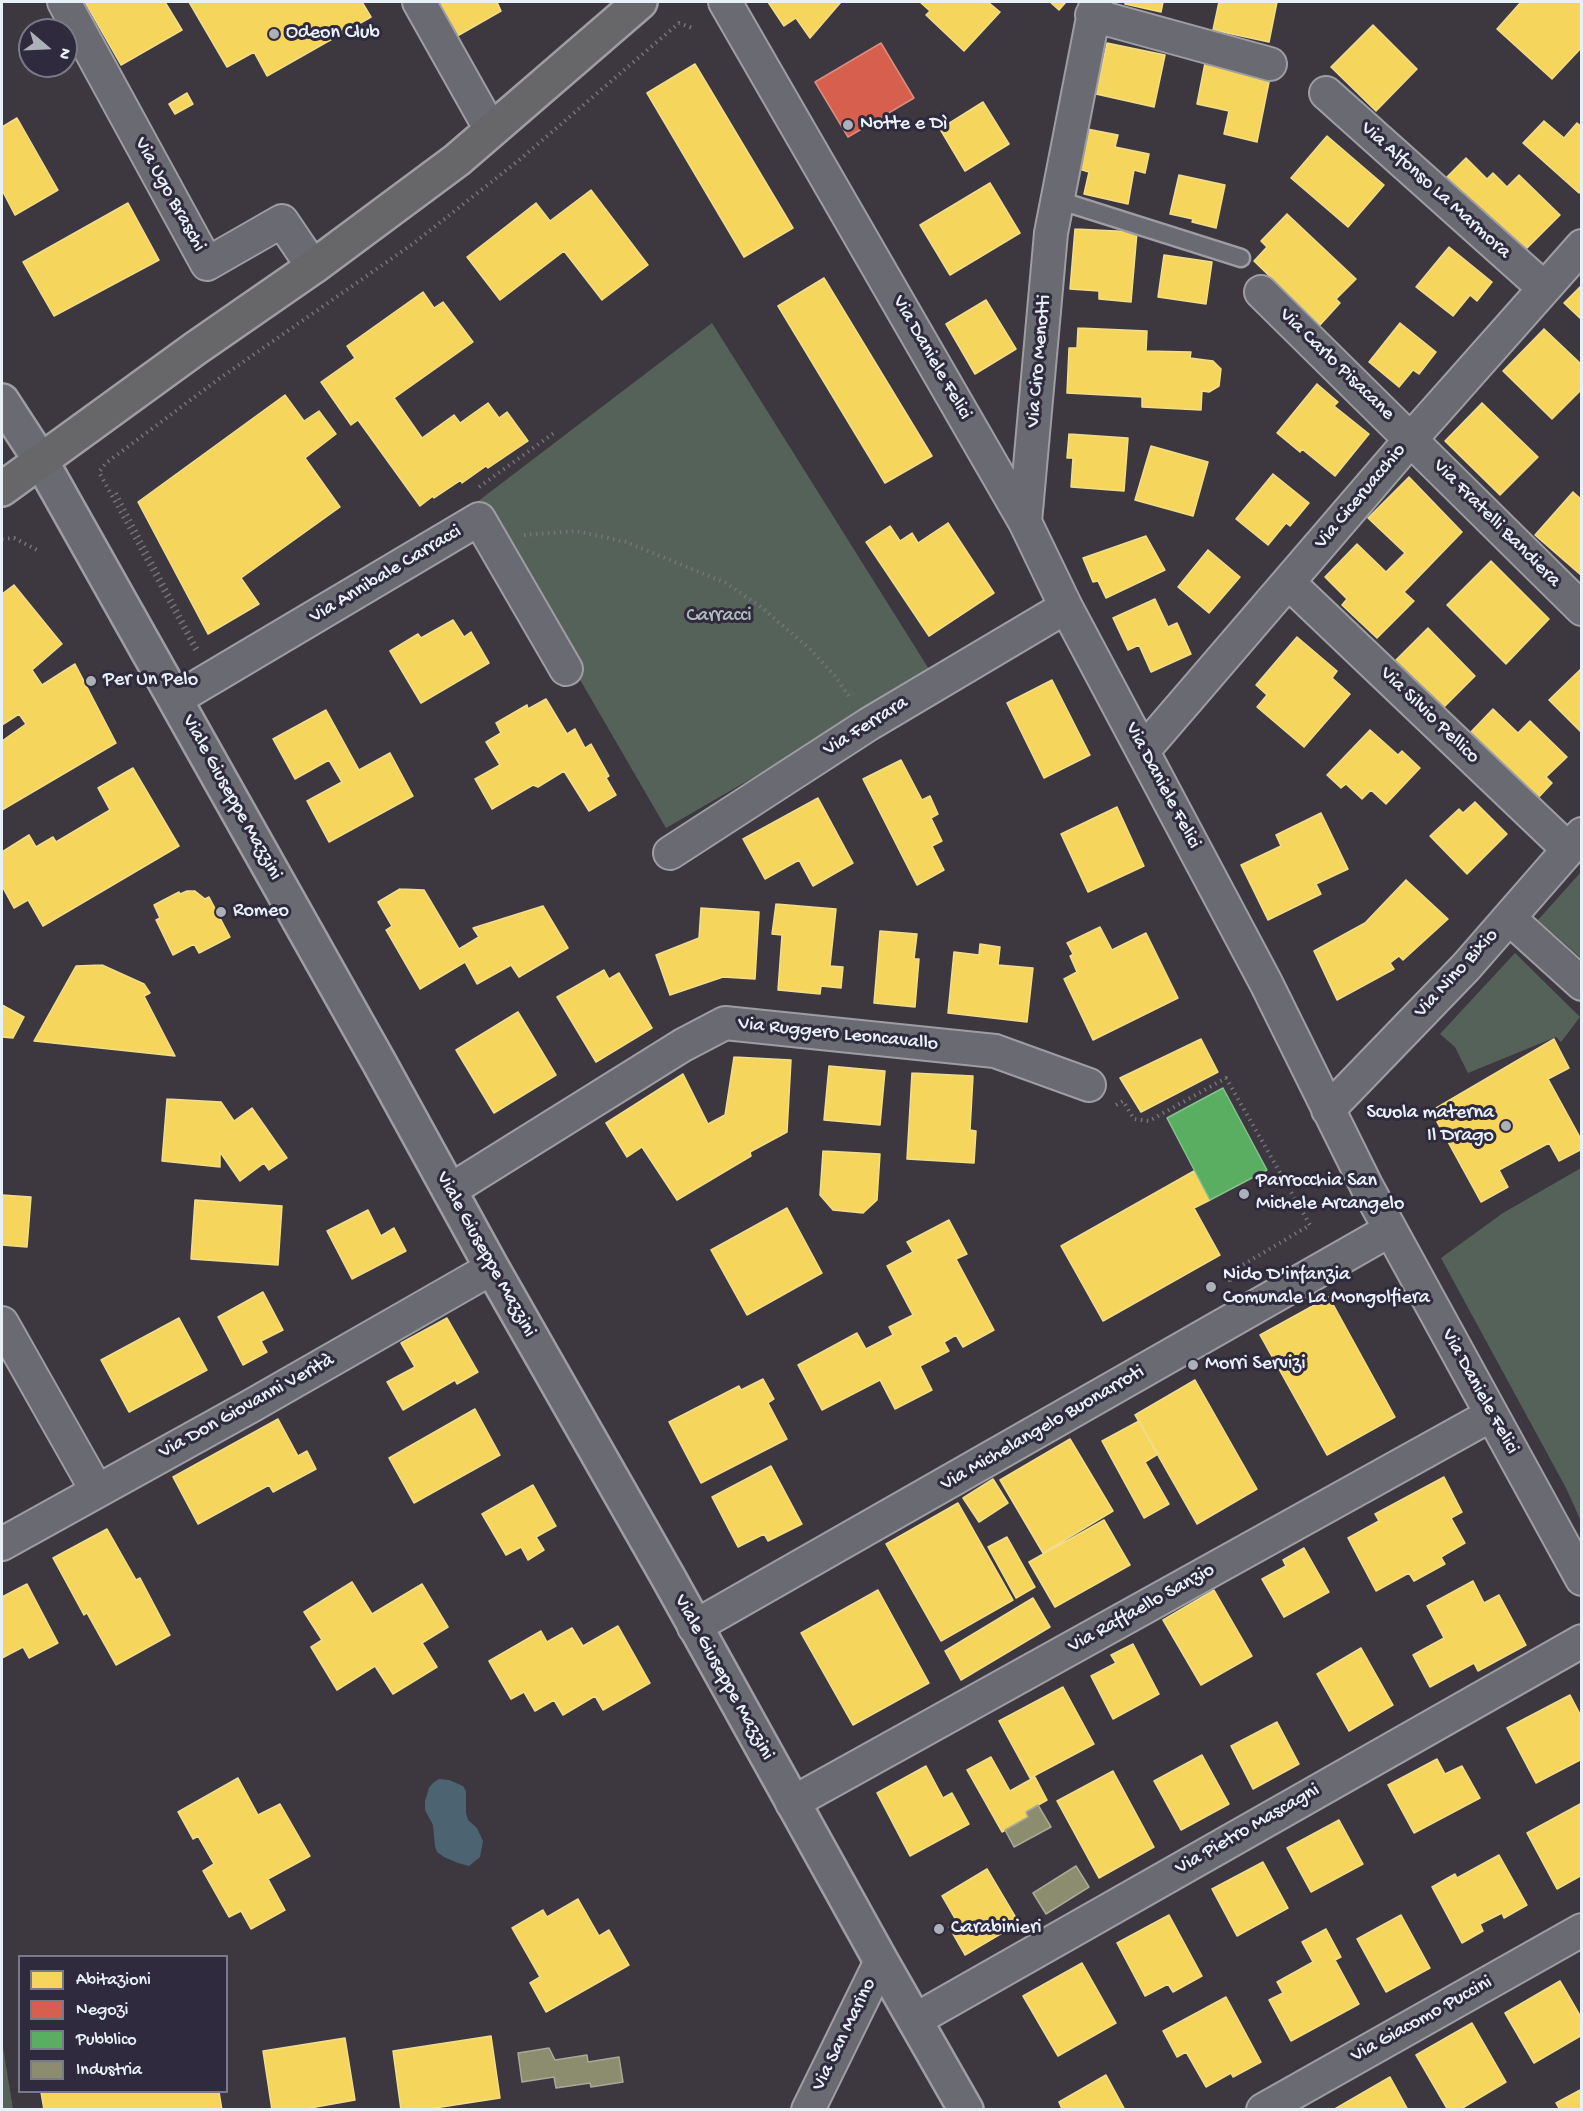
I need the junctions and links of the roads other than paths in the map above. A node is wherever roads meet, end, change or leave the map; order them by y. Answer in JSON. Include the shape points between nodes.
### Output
{"nodes":[{"id":1,"x":64,"y":2,"type":"edge"},
{"id":2,"x":419,"y":2,"type":"edge"},
{"id":3,"x":640,"y":2,"type":"edge"},
{"id":4,"x":726,"y":2,"type":"edge"},
{"id":5,"x":1094,"y":8,"type":"edge"},
{"id":6,"x":1270,"y":64,"type":"dead end"},
{"id":7,"x":1326,"y":93,"type":"dead end"},
{"id":8,"x":491,"y":129,"type":"junction"},
{"id":9,"x":1058,"y":200,"type":"junction"},
{"id":10,"x":1581,"y":246,"type":"edge"},
{"id":11,"x":1241,"y":258,"type":"dead end"},
{"id":12,"x":313,"y":267,"type":"junction"},
{"id":13,"x":1544,"y":288,"type":"junction"},
{"id":14,"x":1261,"y":292,"type":"dead end"},
{"id":15,"x":2,"y":401,"type":"edge"},
{"id":16,"x":1411,"y":439,"type":"junction"},
{"id":17,"x":41,"y":461,"type":"junction"},
{"id":18,"x":2,"y":489,"type":"edge"},
{"id":19,"x":1025,"y":522,"type":"junction"},
{"id":20,"x":1289,"y":583,"type":"junction"},
{"id":21,"x":1066,"y":607,"type":"junction"},
{"id":22,"x":1581,"y":609,"type":"edge"},
{"id":23,"x":566,"y":669,"type":"dead end"},
{"id":24,"x":176,"y":699,"type":"junction"},
{"id":25,"x":1143,"y":751,"type":"junction"},
{"id":26,"x":1575,"y":841,"type":"edge"},
{"id":27,"x":670,"y":853,"type":"dead end"},
{"id":28,"x":1509,"y":918,"type":"junction"},
{"id":29,"x":1581,"y":984,"type":"edge"},
{"id":30,"x":1089,"y":1085,"type":"road end"},
{"id":31,"x":1328,"y":1110,"type":"junction"},
{"id":32,"x":449,"y":1191,"type":"junction"},
{"id":33,"x":1390,"y":1230,"type":"junction"},
{"id":34,"x":492,"y":1268,"type":"junction"},
{"id":35,"x":2,"y":1323,"type":"edge"},
{"id":36,"x":1491,"y":1415,"type":"junction"},
{"id":37,"x":97,"y":1491,"type":"junction"},
{"id":38,"x":2,"y":1544,"type":"edge"},
{"id":39,"x":1581,"y":1580,"type":"edge"},
{"id":40,"x":694,"y":1627,"type":"junction"},
{"id":41,"x":1581,"y":1641,"type":"edge"},
{"id":42,"x":792,"y":1803,"type":"junction"},
{"id":43,"x":1581,"y":1930,"type":"edge"},
{"id":44,"x":880,"y":1961,"type":"junction"},
{"id":45,"x":915,"y":2020,"type":"junction"},
{"id":46,"x":808,"y":2109,"type":"edge"},
{"id":47,"x":966,"y":2109,"type":"edge"},
{"id":48,"x":1263,"y":2109,"type":"edge"}],
"edges":[{"from":1,"to":12,"type":"street","name":"Via Ugo Braschi","via":[[207,264],[282,222]]},
{"from":2,"to":8,"type":"street"},
{"from":3,"to":8,"type":"main road"},
{"from":4,"to":19,"type":"street","name":"Via Daniele Felici"},
{"from":5,"to":6,"type":"street","name":"Via Ciro Menotti"},
{"from":5,"to":9,"type":"street","name":"Via Ciro Menotti"},
{"from":7,"to":13,"type":"street","name":"Via Alfonso La Marmora"},
{"from":8,"to":12,"type":"main road","via":[[457,160]]},
{"from":9,"to":11,"type":"lane"},
{"from":9,"to":19,"type":"street","name":"Via Ciro Menotti"},
{"from":10,"to":13,"type":"street","name":"Via Ciceruacchio"},
{"from":12,"to":17,"type":"main road"},
{"from":13,"to":16,"type":"street","name":"Via Ciceruacchio"},
{"from":14,"to":16,"type":"street","name":"Via Carlo Pisacane"},
{"from":15,"to":17,"type":"street","name":"Viale Giuseppe Mazzini"},
{"from":16,"to":20,"type":"street","name":"Via Ciceruacchio"},
{"from":16,"to":22,"type":"street","name":"Via Fratelli Bandiera"},
{"from":17,"to":18,"type":"main road"},
{"from":17,"to":24,"type":"street","name":"Viale Giuseppe Mazzini"},
{"from":19,"to":21,"type":"street","name":"Via Daniele Felici"},
{"from":20,"to":25,"type":"street","name":"Via Ciceruacchio"},
{"from":20,"to":26,"type":"street","name":"Via Silvio Pellico"},
{"from":21,"to":25,"type":"street","name":"Via Daniele Felici"},
{"from":21,"to":27,"type":"street","name":"Via Ferrara","via":[[869,724]]},
{"from":23,"to":24,"type":"street","name":"Via Annibale Carracci","via":[[482,524]]},
{"from":24,"to":32,"type":"street","name":"Viale Giuseppe Mazzini"},
{"from":25,"to":31,"type":"street","name":"Via Daniele Felici","via":[[1266,983]]},
{"from":26,"to":28,"type":"street","name":"Via Nino Bixio"},
{"from":28,"to":29,"type":"street"},
{"from":28,"to":31,"type":"street","name":"Via Nino Bixio"},
{"from":30,"to":32,"type":"street","name":"Via Ruggero Leoncavallo","via":[[995,1051],[725,1023],[682,1045]]},
{"from":31,"to":33,"type":"street","name":"Via Daniele Felici"},
{"from":32,"to":34,"type":"street","name":"Viale Giuseppe Mazzini"},
{"from":33,"to":36,"type":"street","name":"Via Daniele Felici"},
{"from":33,"to":40,"type":"street","name":"Via Michelangelo Buonarroti"},
{"from":34,"to":37,"type":"street","name":"Via Don Giovanni Verità"},
{"from":34,"to":40,"type":"street","name":"Viale Giuseppe Mazzini"},
{"from":35,"to":37,"type":"street"},
{"from":36,"to":39,"type":"street","name":"Via Daniele Felici"},
{"from":36,"to":42,"type":"street","name":"Via Raffaello Sanzio"},
{"from":37,"to":38,"type":"street","name":"Via Don Giovanni Verità"},
{"from":40,"to":42,"type":"street","name":"Viale Giuseppe Mazzini"},
{"from":41,"to":45,"type":"street","name":"Via Pietro Mascagni"},
{"from":42,"to":44,"type":"street","name":"Viale Giuseppe Mazzini"},
{"from":43,"to":48,"type":"street","name":"Via Giacomo Puccini"},
{"from":44,"to":45,"type":"street","name":"Viale Giuseppe Mazzini"},
{"from":44,"to":46,"type":"street","name":"Via San Marino"},
{"from":45,"to":47,"type":"street","name":"Viale Giuseppe Mazzini"}]}
